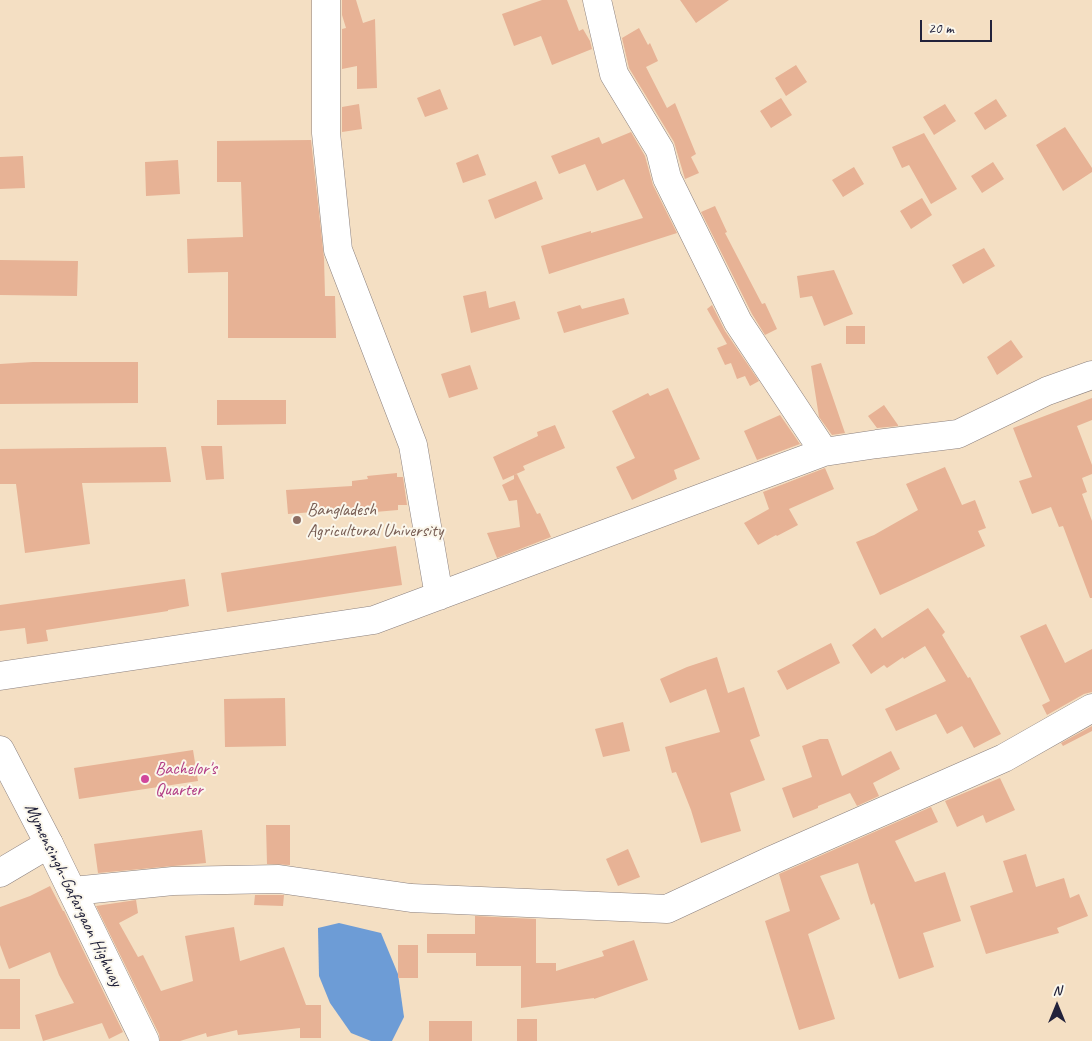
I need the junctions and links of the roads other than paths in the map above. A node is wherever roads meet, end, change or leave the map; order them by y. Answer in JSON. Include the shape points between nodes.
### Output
{"nodes":[{"id":1,"x":326,"y":0,"type":"edge"},
{"id":2,"x":597,"y":0,"type":"edge"},
{"id":3,"x":1092,"y":375,"type":"edge"},
{"id":4,"x":824,"y":452,"type":"junction"},
{"id":5,"x":439,"y":596,"type":"junction"},
{"id":6,"x":0,"y":676,"type":"edge"},
{"id":7,"x":1092,"y":708,"type":"edge"},
{"id":8,"x":0,"y":750,"type":"edge"},
{"id":9,"x":49,"y":844,"type":"junction"},
{"id":10,"x":0,"y":873,"type":"edge"},
{"id":11,"x":72,"y":891,"type":"junction"},
{"id":12,"x":145,"y":1041,"type":"edge"}],
"edges":[{"from":1,"to":5,"type":"street","via":[[326,133],[338,250],[413,445]]},
{"from":2,"to":4,"type":"street","via":[[614,74],[660,150],[666,178],[738,322]]},
{"from":3,"to":4,"type":"street","via":[[1047,391],[958,434]]},
{"from":4,"to":5,"type":"street"},
{"from":5,"to":6,"type":"street","via":[[374,620]]},
{"from":7,"to":11,"type":"street","via":[[1004,758],[770,860],[667,909],[411,898],[279,879],[173,881]]},
{"from":8,"to":9,"type":"street","name":"Mymensingh-Gafargaon Highway"},
{"from":9,"to":10,"type":"street"},
{"from":9,"to":11,"type":"street","name":"Mymensingh-Gafargaon Highway"},
{"from":11,"to":12,"type":"street","name":"Mymensingh-Gafargaon Highway"}]}
